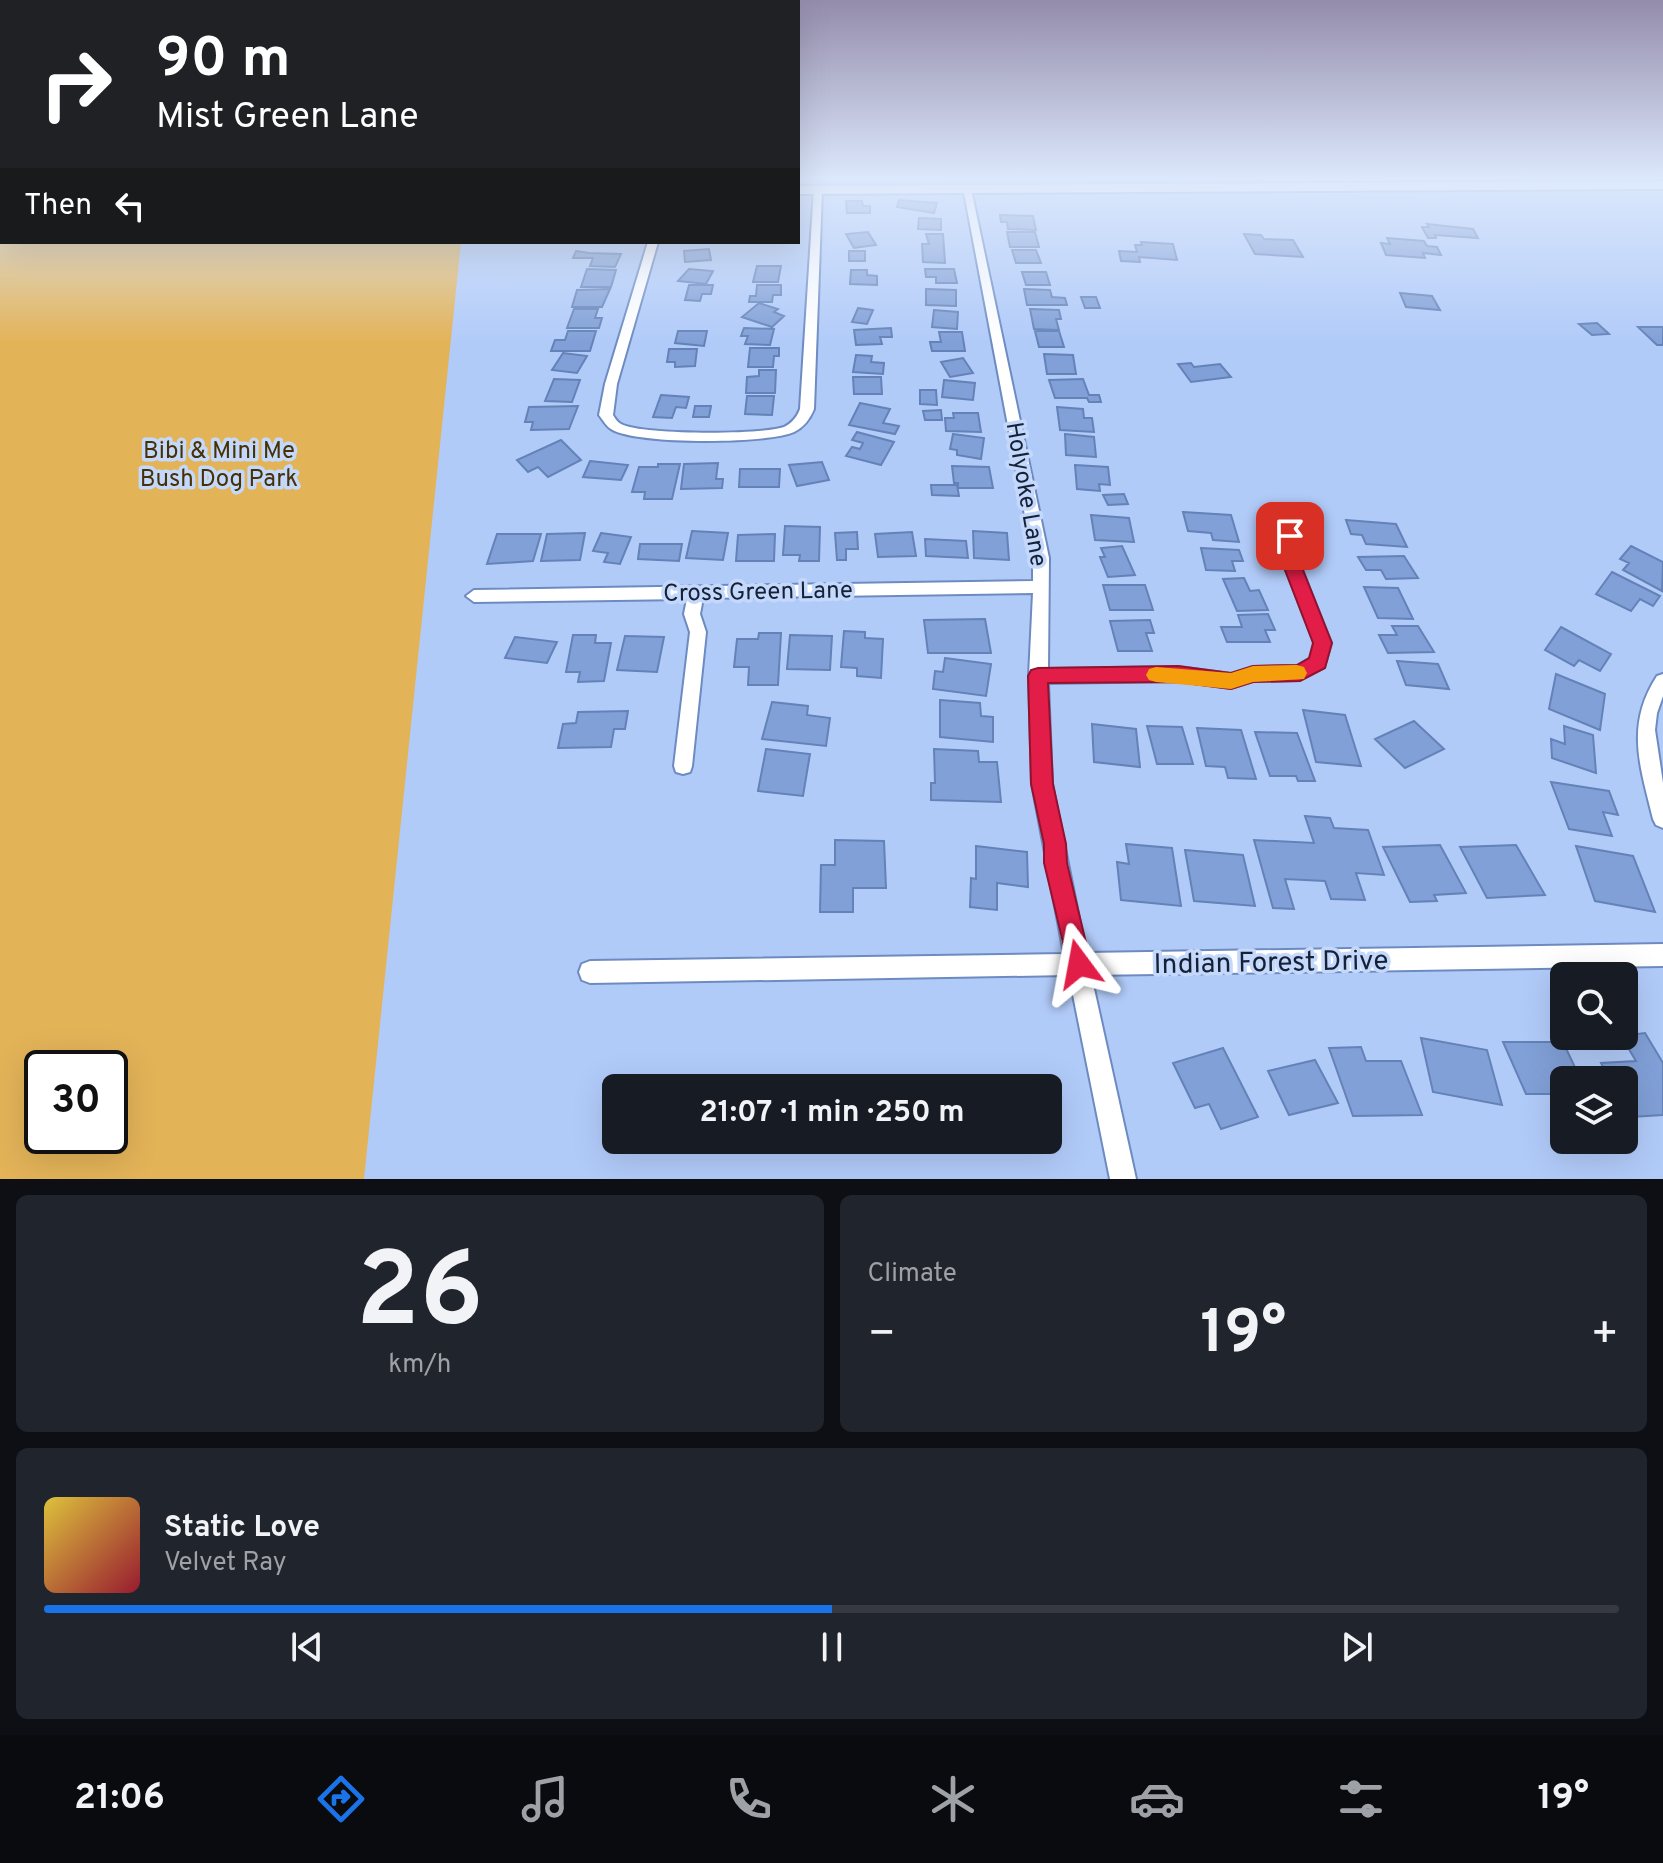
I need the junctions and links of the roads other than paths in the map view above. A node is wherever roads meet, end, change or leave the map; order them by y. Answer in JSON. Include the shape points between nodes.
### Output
{"nodes":[{"id":1,"x":815,"y":233,"type":"edge"},
{"id":2,"x":975,"y":233,"type":"edge"},
{"id":3,"x":652,"y":244,"type":"edge"},
{"id":4,"x":1290,"y":536,"type":"dead end"},
{"id":5,"x":1042,"y":587,"type":"junction"},
{"id":6,"x":696,"y":592,"type":"junction"},
{"id":7,"x":474,"y":596,"type":"dead end"},
{"id":8,"x":1038,"y":676,"type":"junction"},
{"id":9,"x":1663,"y":681,"type":"edge"},
{"id":10,"x":683,"y":766,"type":"dead end"},
{"id":11,"x":1663,"y":819,"type":"edge"},
{"id":12,"x":1663,"y":955,"type":"edge"},
{"id":13,"x":1079,"y":964,"type":"junction"},
{"id":14,"x":590,"y":972,"type":"dead end"},
{"id":15,"x":1123,"y":1179,"type":"edge"}],
"edges":[{"from":1,"to":3,"type":"street","via":[[804,417],[783,432],[768,434],[634,433],[616,428],[606,415]]},
{"from":2,"to":5,"type":"street","name":"Holyoke Lane","via":[[1035,521]]},
{"from":4,"to":8,"type":"street","via":[[1294,570],[1323,643],[1318,662],[1300,673],[1253,674],[1231,681],[1178,674]]},
{"from":5,"to":6,"type":"street","name":"Cross Green Lane"},
{"from":5,"to":8,"type":"street","name":"Holyoke Lane"},
{"from":6,"to":7,"type":"street","name":"Cross Green Lane"},
{"from":6,"to":10,"type":"street","via":[[692,614],[698,632]]},
{"from":8,"to":13,"type":"street","name":"Holyoke Lane","via":[[1042,784]]},
{"from":9,"to":11,"type":"street","via":[[1647,713],[1647,754]]},
{"from":12,"to":13,"type":"street","name":"Indian Forest Drive"},
{"from":13,"to":14,"type":"street","name":"Indian Forest Drive"},
{"from":13,"to":15,"type":"street","name":"Holyoke Lane"}]}
